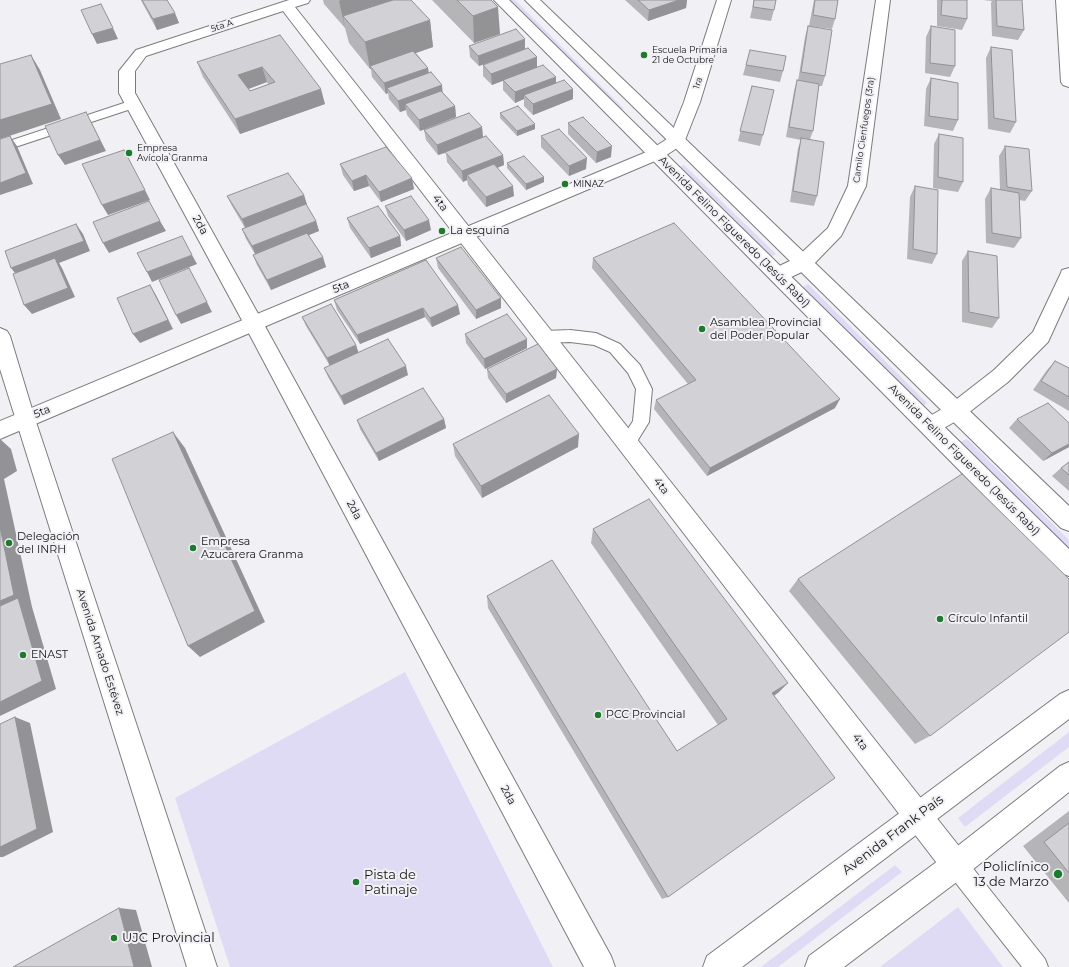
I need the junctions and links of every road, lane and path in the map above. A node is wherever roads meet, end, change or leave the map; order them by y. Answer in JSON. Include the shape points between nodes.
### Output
{"nodes":[{"id":1,"x":500,"y":0,"type":"edge"},
{"id":2,"x":532,"y":0,"type":"edge"},
{"id":3,"x":724,"y":0,"type":"edge"},
{"id":4,"x":883,"y":0,"type":"edge"},
{"id":5,"x":1063,"y":0,"type":"edge"},
{"id":6,"x":295,"y":3,"type":"edge"},
{"id":7,"x":141,"y":53,"type":"joint"},
{"id":8,"x":1069,"y":82,"type":"edge"},
{"id":9,"x":133,"y":104,"type":"junction"},
{"id":10,"x":677,"y":140,"type":"junction"},
{"id":11,"x":0,"y":148,"type":"edge"},
{"id":12,"x":656,"y":154,"type":"junction"},
{"id":13,"x":465,"y":235,"type":"junction"},
{"id":14,"x":803,"y":263,"type":"junction"},
{"id":15,"x":1069,"y":275,"type":"edge"},
{"id":16,"x":778,"y":276,"type":"junction"},
{"id":17,"x":254,"y":324,"type":"junction"},
{"id":18,"x":0,"y":336,"type":"edge"},
{"id":19,"x":544,"y":337,"type":"junction"},
{"id":20,"x":956,"y":411,"type":"junction"},
{"id":21,"x":25,"y":419,"type":"junction"},
{"id":22,"x":930,"y":426,"type":"junction"},
{"id":23,"x":0,"y":430,"type":"edge"},
{"id":24,"x":627,"y":443,"type":"junction"},
{"id":25,"x":1069,"y":521,"type":"edge"},
{"id":26,"x":1069,"y":565,"type":"edge"},
{"id":27,"x":1069,"y":703,"type":"edge"},
{"id":28,"x":1069,"y":775,"type":"edge"},
{"id":29,"x":918,"y":816,"type":"junction"},
{"id":30,"x":956,"y":865,"type":"junction"},
{"id":31,"x":202,"y":967,"type":"edge"},
{"id":32,"x":600,"y":967,"type":"edge"},
{"id":33,"x":718,"y":967,"type":"edge"},
{"id":34,"x":820,"y":967,"type":"edge"},
{"id":35,"x":1037,"y":967,"type":"edge"}],
"edges":[{"from":1,"to":12,"type":"street","name":"Avenida Felino Figueredo (Jesús Rabí)"},
{"from":2,"to":10,"type":"street"},
{"from":3,"to":10,"type":"street","name":"1ra","via":[[692,102]]},
{"from":4,"to":14,"type":"street","name":"Camilo Cienfuegos (3ra)","via":[[857,186],[835,232]]},
{"from":5,"to":8,"type":"street"},
{"from":6,"to":7,"type":"street","name":"5ta A"},
{"from":6,"to":13,"type":"street","name":"4ta"},
{"from":7,"to":9,"type":"street","name":"2da","via":[[127,71],[127,93]]},
{"from":9,"to":11,"type":"lane"},
{"from":9,"to":17,"type":"street","name":"2da"},
{"from":10,"to":12,"type":"street"},
{"from":10,"to":14,"type":"street"},
{"from":12,"to":13,"type":"street","name":"5ta"},
{"from":12,"to":16,"type":"street","name":"Avenida Felino Figueredo (Jesús Rabí)"},
{"from":13,"to":17,"type":"street","name":"5ta"},
{"from":13,"to":19,"type":"street","name":"4ta"},
{"from":14,"to":16,"type":"street","name":"Camilo Cienfuegos (3ra)"},
{"from":14,"to":20,"type":"street"},
{"from":15,"to":20,"type":"street","via":[[1041,337],[1001,376]]},
{"from":16,"to":22,"type":"street","name":"Avenida Felino Figueredo (Jesús Rabí)"},
{"from":17,"to":21,"type":"street","name":"5ta"},
{"from":17,"to":32,"type":"street","name":"2da"},
{"from":18,"to":21,"type":"street","name":"Avenida Amado Estévez"},
{"from":19,"to":24,"type":"street","name":"4ta"},
{"from":19,"to":24,"type":"lane","via":[[596,339],[615,348],[634,369],[644,389],[641,422]]},
{"from":20,"to":22,"type":"street"},
{"from":20,"to":25,"type":"street"},
{"from":21,"to":23,"type":"street","name":"5ta"},
{"from":21,"to":31,"type":"street","name":"Avenida Amado Estévez"},
{"from":22,"to":26,"type":"street","name":"Avenida Felino Figueredo (Jesús Rabí)"},
{"from":24,"to":29,"type":"street","name":"4ta"},
{"from":27,"to":29,"type":"street","name":"Avenida Frank País"},
{"from":28,"to":30,"type":"street"},
{"from":29,"to":30,"type":"street","name":"4ta"},
{"from":29,"to":33,"type":"street","name":"Avenida Frank País"},
{"from":30,"to":34,"type":"street"},
{"from":30,"to":35,"type":"lane","name":"4ta"}]}
